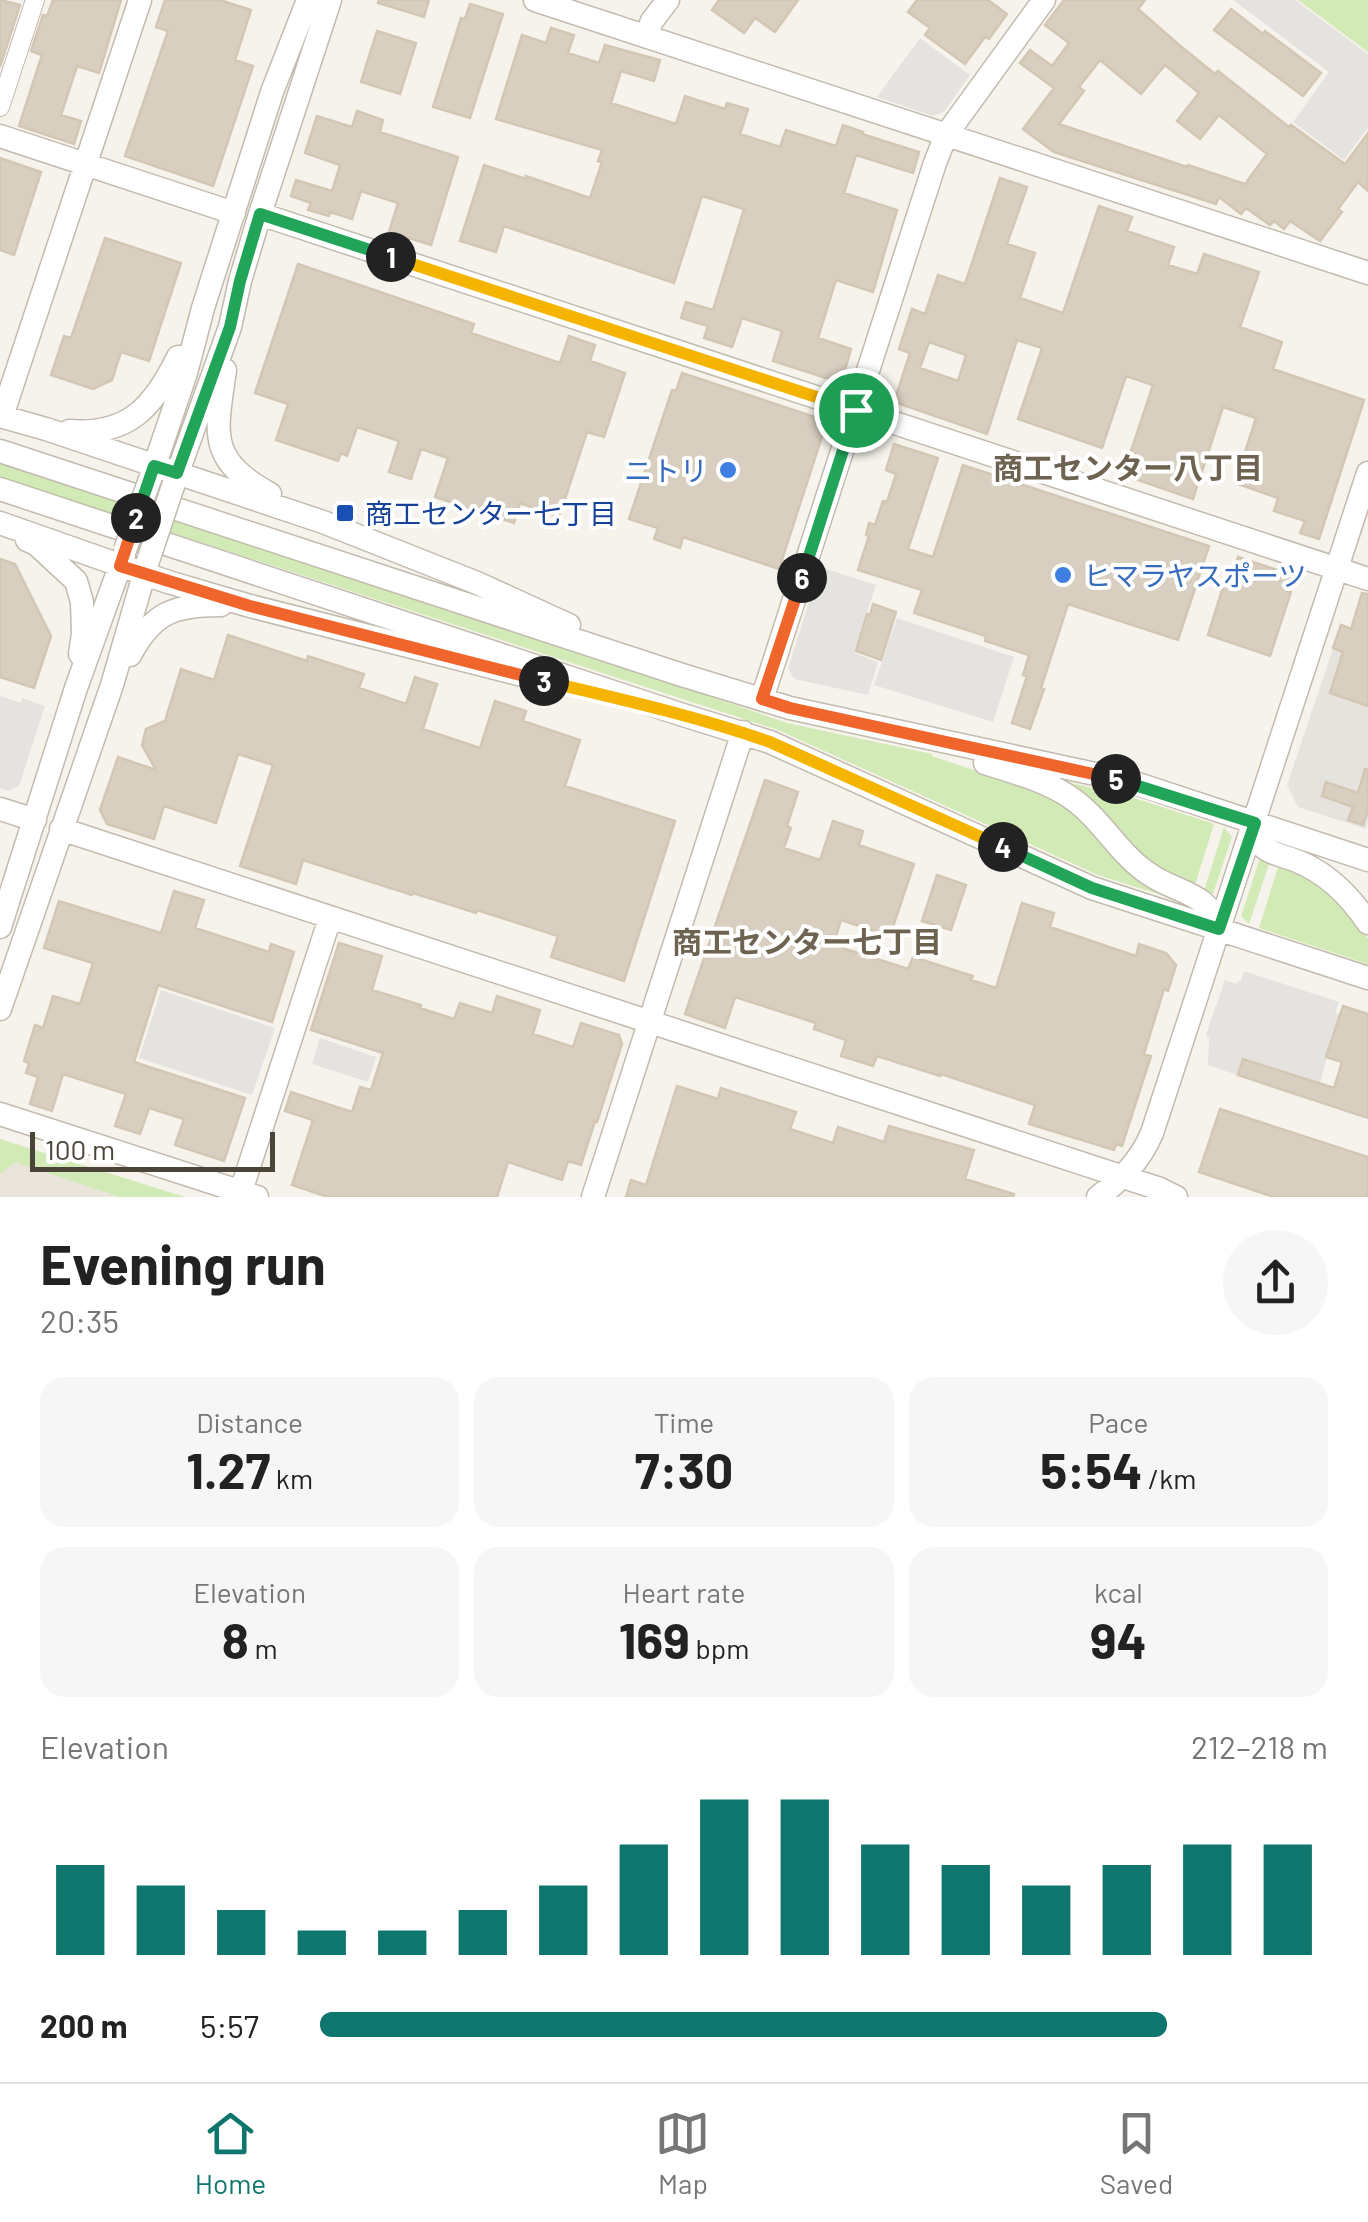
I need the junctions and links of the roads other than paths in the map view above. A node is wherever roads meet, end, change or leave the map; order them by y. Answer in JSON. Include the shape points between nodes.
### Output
{"nodes":[{"id":1,"x":35,"y":0,"type":"edge"},
{"id":2,"x":140,"y":0,"type":"edge"},
{"id":3,"x":299,"y":0,"type":"edge"},
{"id":4,"x":308,"y":0,"type":"edge"},
{"id":5,"x":330,"y":0,"type":"edge"},
{"id":6,"x":535,"y":0,"type":"edge"},
{"id":7,"x":668,"y":0,"type":"edge"},
{"id":8,"x":1044,"y":0,"type":"edge"},
{"id":9,"x":646,"y":36,"type":"junction"},
{"id":10,"x":272,"y":92,"type":"junction"},
{"id":11,"x":0,"y":106,"type":"edge"},
{"id":12,"x":0,"y":136,"type":"edge"},
{"id":13,"x":946,"y":136,"type":"junction"},
{"id":14,"x":86,"y":165,"type":"junction"},
{"id":15,"x":234,"y":213,"type":"junction"},
{"id":16,"x":260,"y":214,"type":"junction"},
{"id":17,"x":1368,"y":272,"type":"edge"},
{"id":18,"x":204,"y":308,"type":"junction"},
{"id":19,"x":230,"y":327,"type":"junction"},
{"id":20,"x":856,"y":410,"type":"junction"},
{"id":21,"x":1,"y":416,"type":"edge"},
{"id":22,"x":46,"y":428,"type":"junction"},
{"id":23,"x":0,"y":450,"type":"edge"},
{"id":24,"x":152,"y":472,"type":"junction"},
{"id":25,"x":1368,"y":473,"type":"edge"},
{"id":26,"x":175,"y":480,"type":"junction"},
{"id":27,"x":0,"y":489,"type":"edge"},
{"id":28,"x":322,"y":522,"type":"junction"},
{"id":29,"x":0,"y":525,"type":"edge"},
{"id":30,"x":123,"y":558,"type":"junction"},
{"id":31,"x":146,"y":566,"type":"junction"},
{"id":32,"x":1338,"y":569,"type":"junction"},
{"id":33,"x":1368,"y":578,"type":"edge"},
{"id":34,"x":250,"y":606,"type":"junction"},
{"id":35,"x":682,"y":675,"type":"junction"},
{"id":36,"x":112,"y":685,"type":"junction"},
{"id":37,"x":76,"y":688,"type":"junction"},
{"id":38,"x":762,"y":699,"type":"junction"},
{"id":39,"x":683,"y":715,"type":"junction"},
{"id":40,"x":743,"y":732,"type":"junction"},
{"id":41,"x":901,"y":733,"type":"junction"},
{"id":42,"x":0,"y":810,"type":"edge"},
{"id":43,"x":35,"y":820,"type":"junction"},
{"id":44,"x":1255,"y":823,"type":"junction"},
{"id":45,"x":60,"y":829,"type":"junction"},
{"id":46,"x":1368,"y":860,"type":"edge"},
{"id":47,"x":330,"y":918,"type":"junction"},
{"id":48,"x":1368,"y":923,"type":"edge"},
{"id":49,"x":0,"y":927,"type":"edge"},
{"id":50,"x":1219,"y":929,"type":"junction"},
{"id":51,"x":1368,"y":978,"type":"edge"},
{"id":52,"x":0,"y":1009,"type":"edge"},
{"id":53,"x":650,"y":1020,"type":"junction"},
{"id":54,"x":0,"y":1114,"type":"edge"},
{"id":55,"x":1123,"y":1179,"type":"junction"},
{"id":56,"x":249,"y":1194,"type":"edge"},
{"id":57,"x":593,"y":1197,"type":"edge"},
{"id":58,"x":1098,"y":1197,"type":"edge"},
{"id":59,"x":1176,"y":1197,"type":"edge"}],
"edges":[{"from":1,"to":11,"type":"street"},
{"from":2,"to":14,"type":"street"},
{"from":3,"to":10,"type":"street"},
{"from":4,"to":10,"type":"street"},
{"from":5,"to":16,"type":"street"},
{"from":6,"to":9,"type":"street"},
{"from":7,"to":9,"type":"street"},
{"from":8,"to":13,"type":"street"},
{"from":9,"to":13,"type":"street"},
{"from":10,"to":15,"type":"street"},
{"from":12,"to":14,"type":"street"},
{"from":13,"to":17,"type":"street"},
{"from":13,"to":20,"type":"street"},
{"from":14,"to":15,"type":"street"},
{"from":14,"to":21,"type":"street"},
{"from":15,"to":18,"type":"street"},
{"from":16,"to":19,"type":"street"},
{"from":16,"to":20,"type":"street"},
{"from":18,"to":22,"type":"street","via":[[165,384],[133,419],[81,432]]},
{"from":18,"to":24,"type":"street"},
{"from":19,"to":26,"type":"street"},
{"from":19,"to":28,"type":"street","via":[[218,424],[222,453],[248,482]]},
{"from":20,"to":32,"type":"street"},
{"from":20,"to":38,"type":"street"},
{"from":21,"to":22,"type":"street"},
{"from":22,"to":24,"type":"street"},
{"from":23,"to":35,"type":"street"},
{"from":24,"to":26,"type":"street"},
{"from":24,"to":30,"type":"street","bridge":true},
{"from":25,"to":32,"type":"street"},
{"from":26,"to":28,"type":"street"},
{"from":26,"to":31,"type":"street","bridge":true},
{"from":27,"to":39,"type":"street"},
{"from":28,"to":35,"type":"street"},
{"from":29,"to":30,"type":"street"},
{"from":29,"to":37,"type":"street","via":[[36,544],[76,582],[83,634]]},
{"from":30,"to":31,"type":"street"},
{"from":30,"to":37,"type":"street"},
{"from":31,"to":34,"type":"street"},
{"from":31,"to":36,"type":"street"},
{"from":32,"to":33,"type":"street"},
{"from":32,"to":44,"type":"street"},
{"from":34,"to":36,"type":"street","via":[[189,605],[168,612],[142,632]]},
{"from":34,"to":39,"type":"street"},
{"from":35,"to":38,"type":"street"},
{"from":36,"to":45,"type":"street"},
{"from":37,"to":43,"type":"street"},
{"from":38,"to":41,"type":"street"},
{"from":39,"to":40,"type":"street"},
{"from":40,"to":50,"type":"street","via":[[1092,888]]},
{"from":40,"to":53,"type":"street"},
{"from":41,"to":44,"type":"street","via":[[1132,782]]},
{"from":41,"to":50,"type":"street","via":[[1062,792],[1094,816],[1134,864],[1206,903]]},
{"from":42,"to":43,"type":"street"},
{"from":43,"to":49,"type":"street"},
{"from":44,"to":46,"type":"street"},
{"from":44,"to":48,"type":"street","via":[[1263,847],[1322,875]]},
{"from":44,"to":50,"type":"street"},
{"from":45,"to":47,"type":"street"},
{"from":45,"to":52,"type":"street"},
{"from":47,"to":53,"type":"street"},
{"from":47,"to":56,"type":"street"},
{"from":50,"to":51,"type":"street"},
{"from":50,"to":55,"type":"street","via":[[1152,1134]]},
{"from":53,"to":55,"type":"street"},
{"from":53,"to":57,"type":"street"},
{"from":54,"to":56,"type":"street"},
{"from":55,"to":58,"type":"street"},
{"from":55,"to":59,"type":"street"}]}
